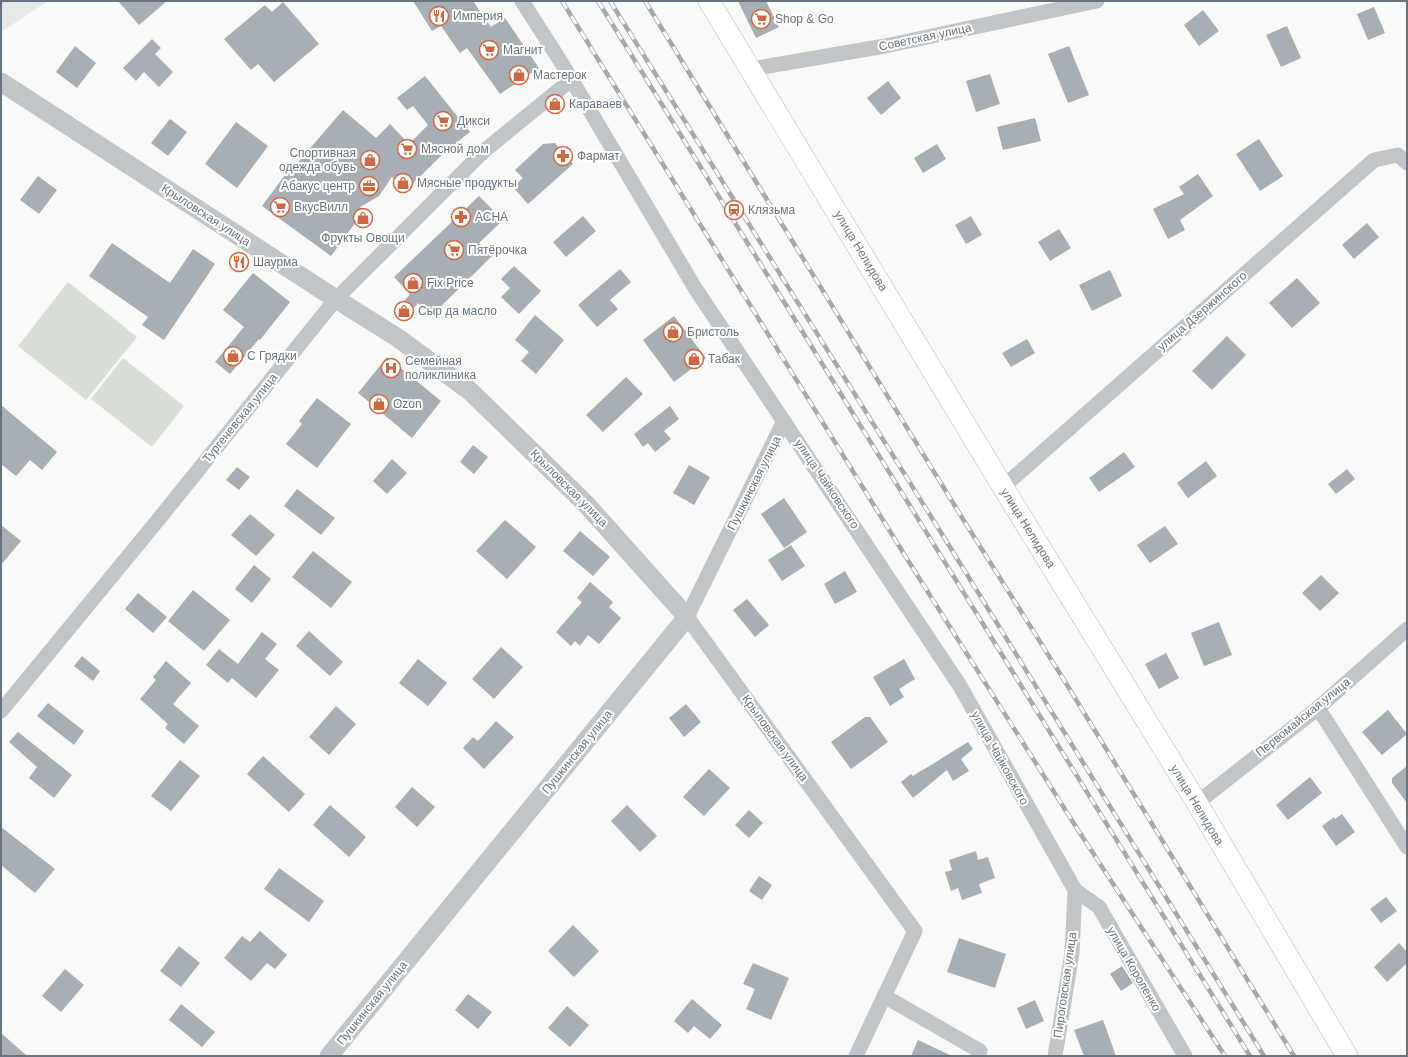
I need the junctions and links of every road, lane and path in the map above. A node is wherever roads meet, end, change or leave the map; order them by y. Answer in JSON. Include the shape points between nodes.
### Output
{"nodes":[{"id":1,"x":522,"y":1,"type":"edge"},
{"id":2,"x":709,"y":1,"type":"edge"},
{"id":3,"x":1097,"y":1,"type":"edge"},
{"id":4,"x":751,"y":69,"type":"junction"},
{"id":5,"x":571,"y":80,"type":"junction"},
{"id":6,"x":1,"y":82,"type":"edge"},
{"id":7,"x":1407,"y":163,"type":"edge"},
{"id":8,"x":336,"y":299,"type":"junction"},
{"id":9,"x":784,"y":421,"type":"junction"},
{"id":10,"x":1003,"y":487,"type":"junction"},
{"id":11,"x":687,"y":617,"type":"junction"},
{"id":12,"x":1407,"y":629,"type":"edge"},
{"id":13,"x":1318,"y":708,"type":"junction"},
{"id":14,"x":1,"y":711,"type":"edge"},
{"id":15,"x":1197,"y":803,"type":"junction"},
{"id":16,"x":1407,"y":847,"type":"edge"},
{"id":17,"x":1075,"y":890,"type":"junction"},
{"id":18,"x":884,"y":996,"type":"junction"},
{"id":19,"x":329,"y":1056,"type":"edge"},
{"id":20,"x":856,"y":1056,"type":"edge"},
{"id":21,"x":978,"y":1056,"type":"edge"},
{"id":22,"x":1055,"y":1056,"type":"edge"},
{"id":23,"x":1185,"y":1056,"type":"edge"},
{"id":24,"x":1347,"y":1056,"type":"edge"}],
"edges":[{"from":1,"to":5,"type":"street","name":"улица Чайковского"},
{"from":2,"to":4,"type":"main road","name":"улица Нелидова"},
{"from":3,"to":4,"type":"street","name":"Советская улица","via":[[885,46]]},
{"from":4,"to":10,"type":"main road","name":"улица Нелидова"},
{"from":5,"to":8,"type":"street","name":"Тургеневская улица","via":[[484,151]]},
{"from":5,"to":9,"type":"street","name":"улица Чайковского","via":[[695,288]]},
{"from":6,"to":8,"type":"street","name":"Крыловская улица"},
{"from":7,"to":10,"type":"street","name":"улица Дзержинского","via":[[1398,155],[1374,160]]},
{"from":8,"to":11,"type":"street","name":"Крыловская улица","via":[[398,338],[470,390],[585,503]]},
{"from":8,"to":14,"type":"street","name":"Тургеневская улица"},
{"from":9,"to":11,"type":"street","name":"Пушкинская улица"},
{"from":9,"to":17,"type":"street","name":"улица Чайковского","via":[[960,686]]},
{"from":10,"to":15,"type":"main road","name":"улица Нелидова"},
{"from":11,"to":18,"type":"street","name":"Крыловская улица","via":[[915,931]]},
{"from":11,"to":19,"type":"street","name":"Пушкинская улица"},
{"from":12,"to":13,"type":"street","name":"Первомайская улица"},
{"from":13,"to":15,"type":"street","name":"Первомайская улица"},
{"from":13,"to":16,"type":"street"},
{"from":15,"to":24,"type":"main road","name":"улица Нелидова"},
{"from":17,"to":22,"type":"street","name":"Пироговская улица","via":[[1072,954]]},
{"from":17,"to":23,"type":"street","name":"улица Короленко","via":[[1099,907]]},
{"from":18,"to":20,"type":"street","name":"Крыловская улица"},
{"from":18,"to":21,"type":"street","via":[[980,1051]]}]}
